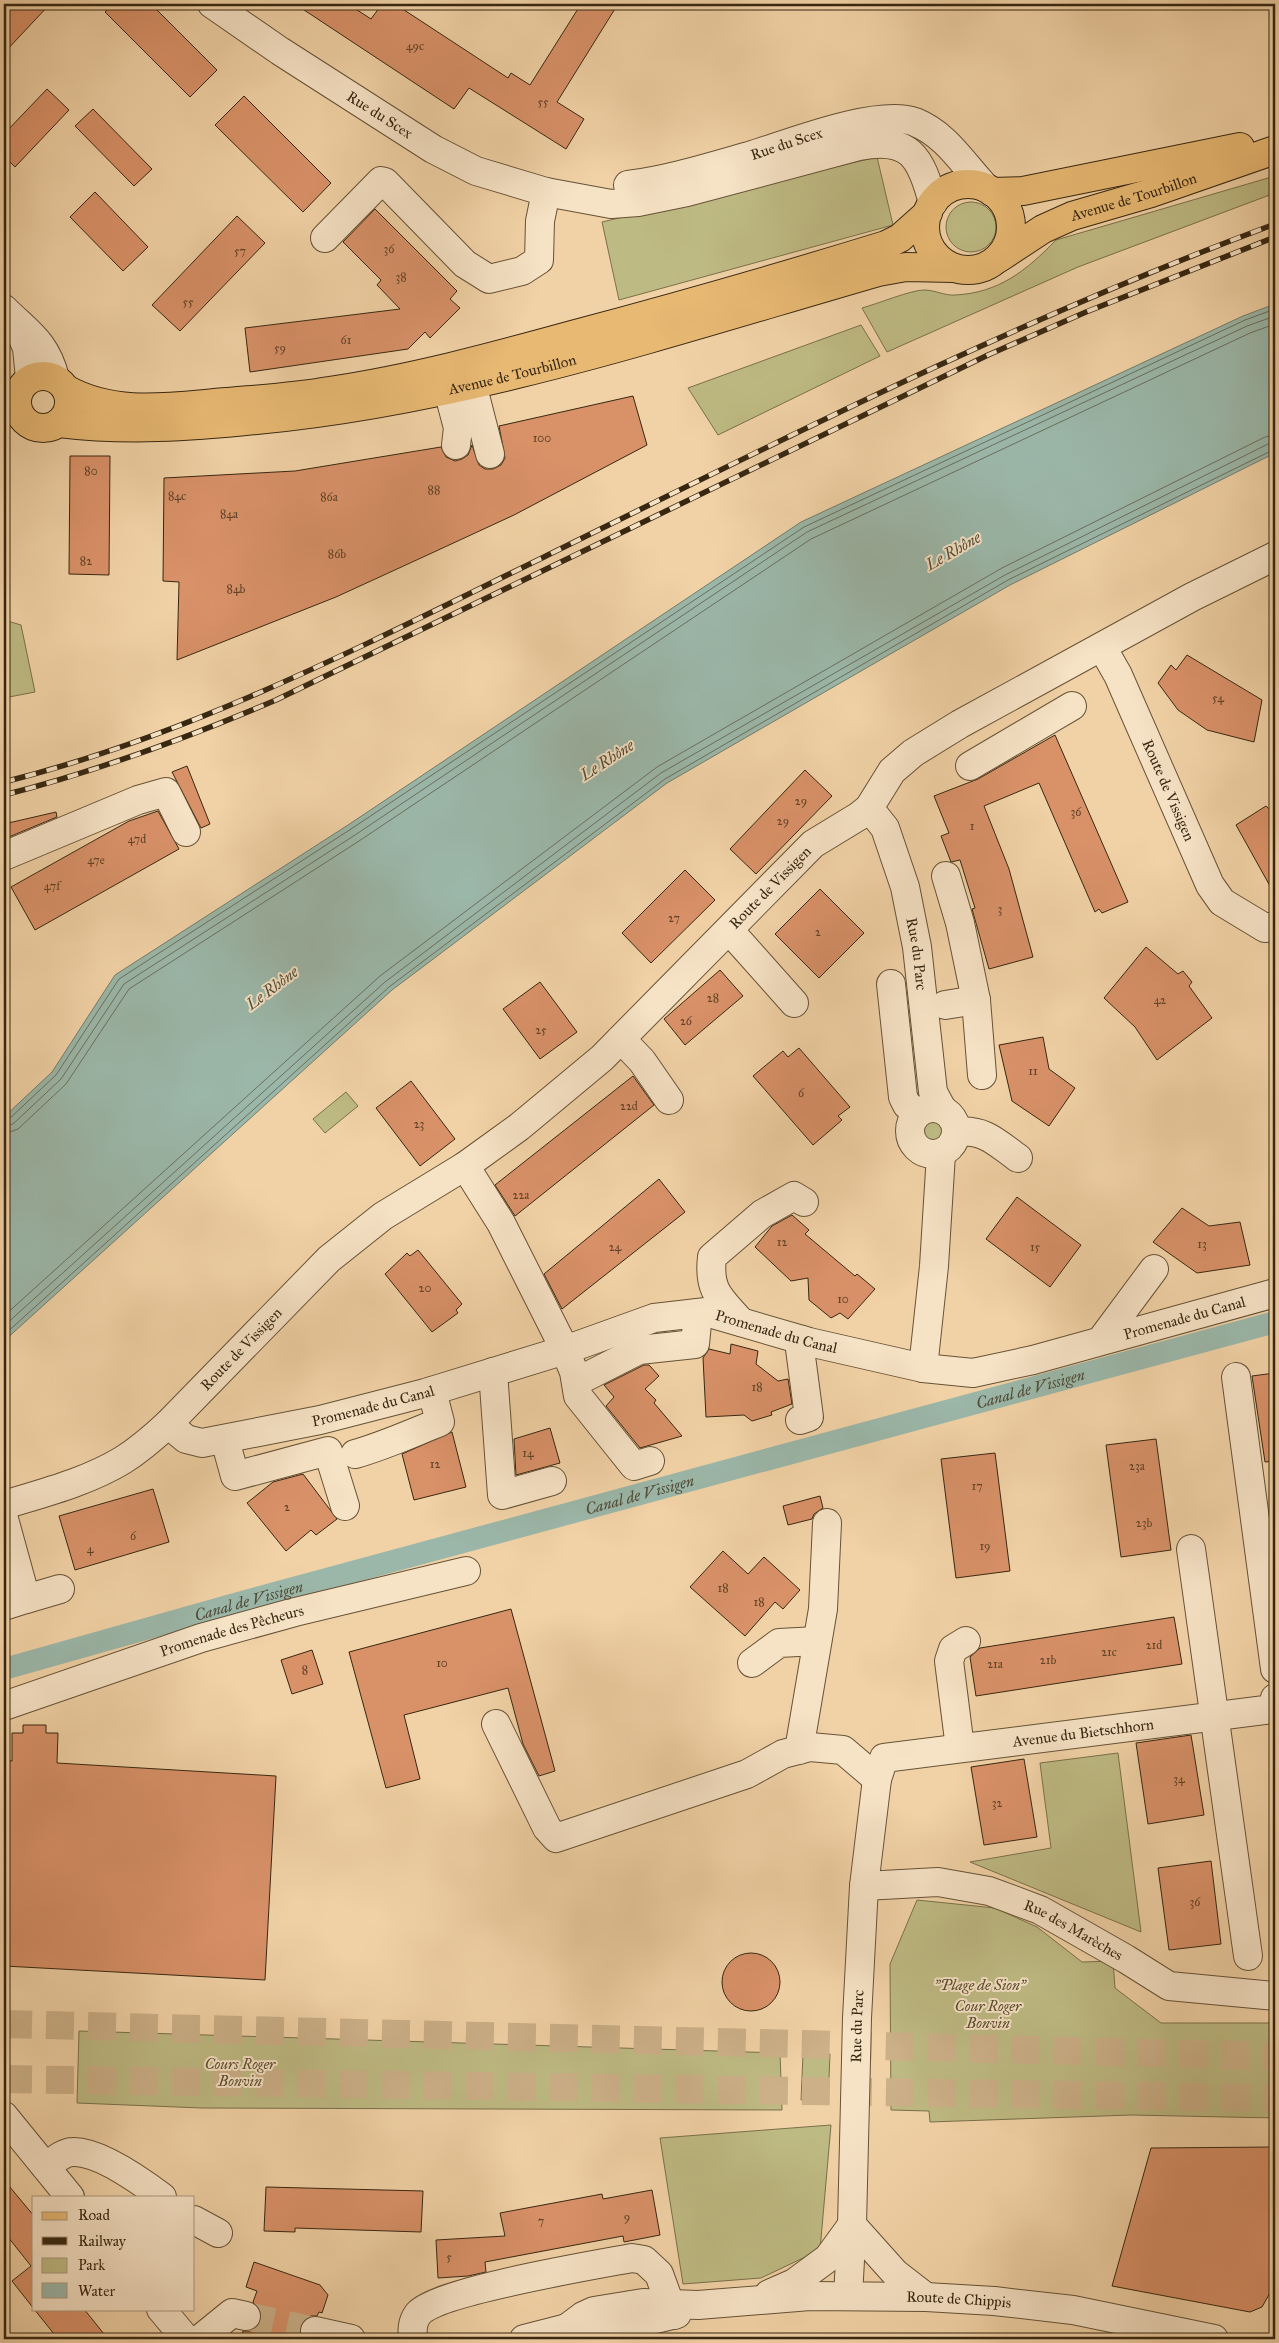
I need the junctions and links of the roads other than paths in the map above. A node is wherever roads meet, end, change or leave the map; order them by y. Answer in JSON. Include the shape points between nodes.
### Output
{"nodes":[{"id":1,"x":212,"y":4,"type":"edge"},
{"id":2,"x":1275,"y":139,"type":"edge"},
{"id":3,"x":1275,"y":150,"type":"edge"},
{"id":4,"x":989,"y":190,"type":"junction"},
{"id":5,"x":554,"y":194,"type":"junction"},
{"id":6,"x":930,"y":208,"type":"junction"},
{"id":7,"x":325,"y":238,"type":"dead end"},
{"id":8,"x":999,"y":258,"type":"junction"},
{"id":9,"x":954,"y":268,"type":"junction"},
{"id":10,"x":6,"y":311,"type":"edge"},
{"id":11,"x":35,"y":385,"type":"edge"},
{"id":12,"x":460,"y":387,"type":"junction"},
{"id":13,"x":15,"y":420,"type":"edge"},
{"id":14,"x":59,"y":423,"type":"junction"},
{"id":15,"x":456,"y":445,"type":"dead end"},
{"id":16,"x":490,"y":454,"type":"dead end"},
{"id":17,"x":1275,"y":556,"type":"edge"},
{"id":18,"x":1102,"y":647,"type":"junction"},
{"id":19,"x":1072,"y":706,"type":"dead end"},
{"id":20,"x":970,"y":766,"type":"dead end"},
{"id":21,"x":869,"y":808,"type":"junction"},
{"id":22,"x":186,"y":832,"type":"dead end"},
{"id":23,"x":4,"y":856,"type":"edge"},
{"id":24,"x":946,"y":876,"type":"dead end"},
{"id":25,"x":1263,"y":923,"type":"edge"},
{"id":26,"x":728,"y":930,"type":"junction"},
{"id":27,"x":891,"y":984,"type":"dead end"},
{"id":28,"x":976,"y":1000,"type":"junction"},
{"id":29,"x":794,"y":1003,"type":"dead end"},
{"id":30,"x":945,"y":1005,"type":"dead end"},
{"id":31,"x":621,"y":1039,"type":"junction"},
{"id":32,"x":982,"y":1075,"type":"dead end"},
{"id":33,"x":669,"y":1100,"type":"dead end"},
{"id":34,"x":930,"y":1111,"type":"junction"},
{"id":35,"x":957,"y":1132,"type":"junction"},
{"id":36,"x":941,"y":1154,"type":"junction"},
{"id":37,"x":1018,"y":1158,"type":"dead end"},
{"id":38,"x":465,"y":1166,"type":"junction"},
{"id":39,"x":804,"y":1202,"type":"dead end"},
{"id":40,"x":1154,"y":1269,"type":"dead end"},
{"id":41,"x":1275,"y":1293,"type":"edge"},
{"id":42,"x":698,"y":1313,"type":"junction"},
{"id":43,"x":741,"y":1322,"type":"junction"},
{"id":44,"x":1102,"y":1339,"type":"junction"},
{"id":45,"x":802,"y":1340,"type":"junction"},
{"id":46,"x":565,"y":1350,"type":"junction"},
{"id":47,"x":923,"y":1368,"type":"junction"},
{"id":48,"x":493,"y":1372,"type":"junction"},
{"id":49,"x":1236,"y":1377,"type":"dead end"},
{"id":50,"x":576,"y":1382,"type":"junction"},
{"id":51,"x":432,"y":1390,"type":"junction"},
{"id":52,"x":800,"y":1420,"type":"dead end"},
{"id":53,"x":168,"y":1424,"type":"junction"},
{"id":54,"x":225,"y":1440,"type":"junction"},
{"id":55,"x":355,"y":1454,"type":"dead end"},
{"id":56,"x":650,"y":1461,"type":"dead end"},
{"id":57,"x":552,"y":1481,"type":"dead end"},
{"id":58,"x":4,"y":1505,"type":"edge"},
{"id":59,"x":345,"y":1506,"type":"dead end"},
{"id":60,"x":4,"y":1519,"type":"edge"},
{"id":61,"x":828,"y":1523,"type":"dead end"},
{"id":62,"x":1191,"y":1549,"type":"dead end"},
{"id":63,"x":466,"y":1571,"type":"dead end"},
{"id":64,"x":60,"y":1589,"type":"dead end"},
{"id":65,"x":15,"y":1603,"type":"edge"},
{"id":66,"x":817,"y":1641,"type":"junction"},
{"id":67,"x":966,"y":1641,"type":"dead end"},
{"id":68,"x":752,"y":1663,"type":"dead end"},
{"id":69,"x":1275,"y":1669,"type":"edge"},
{"id":70,"x":1275,"y":1698,"type":"edge"},
{"id":71,"x":4,"y":1706,"type":"edge"},
{"id":72,"x":1216,"y":1716,"type":"junction"},
{"id":73,"x":496,"y":1724,"type":"dead end"},
{"id":74,"x":960,"y":1748,"type":"junction"},
{"id":75,"x":799,"y":1750,"type":"junction"},
{"id":76,"x":881,"y":1768,"type":"junction"},
{"id":77,"x":864,"y":1886,"type":"junction"},
{"id":78,"x":1248,"y":1956,"type":"dead end"},
{"id":79,"x":1275,"y":1996,"type":"edge"},
{"id":80,"x":4,"y":2116,"type":"edge"},
{"id":81,"x":46,"y":2167,"type":"junction"},
{"id":82,"x":69,"y":2196,"type":"edge"},
{"id":83,"x":161,"y":2196,"type":"edge"},
{"id":84,"x":195,"y":2220,"type":"edge"},
{"id":85,"x":852,"y":2225,"type":"junction"},
{"id":86,"x":230,"y":2235,"type":"dead end"},
{"id":87,"x":848,"y":2296,"type":"junction"},
{"id":88,"x":926,"y":2297,"type":"junction"},
{"id":89,"x":755,"y":2300,"type":"junction"},
{"id":90,"x":681,"y":2308,"type":"junction"},
{"id":91,"x":162,"y":2310,"type":"edge"},
{"id":92,"x":246,"y":2316,"type":"tunnel mouth"},
{"id":93,"x":315,"y":2331,"type":"tunnel mouth"},
{"id":94,"x":188,"y":2339,"type":"edge"},
{"id":95,"x":351,"y":2339,"type":"edge"},
{"id":96,"x":413,"y":2339,"type":"edge"},
{"id":97,"x":524,"y":2339,"type":"edge"},
{"id":98,"x":1214,"y":2339,"type":"edge"}],
"edges":[{"from":1,"to":5,"type":"street","name":"Rue du Scex","via":[[280,52],[432,149],[476,172]]},
{"from":2,"to":4,"type":"main road","name":"Avenue de Tourbillon","via":[[1023,191]]},
{"from":3,"to":8,"type":"main road","name":"Avenue de Tourbillon","via":[[1151,193],[1072,216],[1043,229]]},
{"from":4,"to":5,"type":"street","name":"Rue du Scex","via":[[939,136],[910,120],[891,118],[833,130],[660,179]]},
{"from":4,"to":6,"type":"main road","via":[[973,184],[952,187]]},
{"from":4,"to":8,"type":"main road","via":[[1006,207],[1011,226],[1007,246]]},
{"from":5,"to":6,"type":"street","name":"Rue du Scex","via":[[589,202],[638,202],[668,197],[859,146],[884,143],[903,148],[913,155],[926,176]]},
{"from":5,"to":7,"type":"street","via":[[540,221],[538,260],[522,271],[489,279],[465,264],[386,182],[381,181]]},
{"from":6,"to":9,"type":"main road","via":[[925,231],[931,248],[938,258]]},
{"from":6,"to":11,"type":"main road","name":"Avenue de Tourbillon","via":[[900,238],[886,246],[453,367],[373,384],[276,397],[136,408],[102,404]]},
{"from":8,"to":9,"type":"main road","via":[[975,270]]},
{"from":9,"to":12,"type":"main road","name":"Avenue de Tourbillon","via":[[906,268],[878,272],[617,347]]},
{"from":10,"to":11,"type":"street","via":[[22,324],[49,357]]},
{"from":11,"to":13,"type":"main road","via":[[16,404],[20,415]]},
{"from":11,"to":14,"type":"main road","via":[[69,407]]},
{"from":12,"to":14,"type":"main road","name":"Avenue de Tourbillon","via":[[422,397],[306,416],[231,423],[113,428]]},
{"from":12,"to":15,"type":"street"},
{"from":12,"to":16,"type":"street"},
{"from":13,"to":14,"type":"main road","name":"Avenue de Tourbillon","via":[[42,428]]},
{"from":17,"to":18,"type":"street","name":"Route de Vissigen"},
{"from":18,"to":21,"type":"street","name":"Route de Vissigen","via":[[913,753],[892,771]]},
{"from":18,"to":25,"type":"street","name":"Route de Vissigen","via":[[1118,674],[1210,885],[1222,902]]},
{"from":19,"to":20,"type":"street"},
{"from":21,"to":26,"type":"street","name":"Route de Vissigen","via":[[813,844]]},
{"from":21,"to":34,"type":"street","name":"Rue du Parc","via":[[885,828],[905,887],[917,947],[933,1092]]},
{"from":22,"to":23,"type":"street","via":[[166,792],[138,800]]},
{"from":24,"to":28,"type":"street","via":[[960,923]]},
{"from":26,"to":29,"type":"street"},
{"from":26,"to":31,"type":"street","name":"Route de Vissigen"},
{"from":27,"to":34,"type":"street","via":[[903,1097],[907,1105]]},
{"from":28,"to":30,"type":"street"},
{"from":28,"to":32,"type":"street"},
{"from":31,"to":33,"type":"street","via":[[642,1061]]},
{"from":31,"to":38,"type":"street","name":"Route de Vissigen","via":[[536,1114]]},
{"from":34,"to":35,"type":"street","name":"Rue du Parc","via":[[953,1118]]},
{"from":34,"to":36,"type":"street","via":[[910,1127],[913,1142],[924,1154]]},
{"from":35,"to":36,"type":"street","via":[[952,1146]]},
{"from":35,"to":37,"type":"street","via":[[972,1131],[987,1136]]},
{"from":36,"to":47,"type":"street"},
{"from":38,"to":46,"type":"street","via":[[501,1223]]},
{"from":38,"to":53,"type":"street","name":"Route de Vissigen","via":[[383,1216],[347,1243]]},
{"from":39,"to":43,"type":"street","via":[[794,1196],[762,1214],[712,1257],[709,1276],[717,1295]]},
{"from":40,"to":44,"type":"street"},
{"from":41,"to":44,"type":"street","name":"Promenade du Canal"},
{"from":42,"to":43,"type":"street","name":"Promenade du Canal","via":[[706,1312]]},
{"from":42,"to":46,"type":"street","name":"Promenade du Canal","via":[[654,1318]]},
{"from":42,"to":50,"type":"street","via":[[695,1344],[639,1350]]},
{"from":43,"to":45,"type":"street","name":"Promenade du Canal"},
{"from":44,"to":47,"type":"street","name":"Promenade du Canal","via":[[982,1372]]},
{"from":45,"to":47,"type":"street","name":"Promenade du Canal"},
{"from":45,"to":52,"type":"street","via":[[800,1350],[809,1417]]},
{"from":46,"to":48,"type":"street","name":"Promenade du Canal"},
{"from":46,"to":50,"type":"street"},
{"from":48,"to":51,"type":"street","name":"Promenade du Canal"},
{"from":48,"to":57,"type":"street","via":[[502,1496]]},
{"from":49,"to":69,"type":"street"},
{"from":50,"to":56,"type":"street","via":[[578,1396],[634,1466]]},
{"from":51,"to":54,"type":"street","name":"Promenade du Canal","via":[[320,1420]]},
{"from":51,"to":55,"type":"street","via":[[440,1422]]},
{"from":53,"to":54,"type":"street","name":"Promenade du Canal","via":[[193,1442]]},
{"from":53,"to":58,"type":"street","name":"Route de Vissigen","via":[[122,1461],[71,1484]]},
{"from":54,"to":59,"type":"street","via":[[235,1476],[328,1451]]},
{"from":60,"to":65,"type":"street"},
{"from":61,"to":66,"type":"street","via":[[823,1609]]},
{"from":62,"to":72,"type":"street"},
{"from":63,"to":71,"type":"street","name":"Promenade des Pêcheurs","via":[[201,1638]]},
{"from":64,"to":65,"type":"street"},
{"from":66,"to":68,"type":"street","via":[[779,1643]]},
{"from":66,"to":75,"type":"street"},
{"from":67,"to":74,"type":"street","via":[[953,1649],[949,1661]]},
{"from":70,"to":72,"type":"street","name":"Avenue du Bietschhorn","via":[[1273,1709]]},
{"from":72,"to":74,"type":"street","name":"Avenue du Bietschhorn"},
{"from":72,"to":78,"type":"street"},
{"from":73,"to":75,"type":"street","via":[[547,1828],[556,1838],[748,1774],[783,1754]]},
{"from":74,"to":76,"type":"street","name":"Avenue du Bietschhorn"},
{"from":75,"to":76,"type":"street","via":[[810,1747],[843,1750]]},
{"from":76,"to":77,"type":"street","name":"Rue du Parc"},
{"from":77,"to":79,"type":"street","name":"Rue des Marèches","via":[[938,1882],[989,1890],[1040,1910],[1169,1986]]},
{"from":77,"to":85,"type":"street","name":"Rue du Parc","via":[[856,2032]]},
{"from":80,"to":81,"type":"street"},
{"from":81,"to":82,"type":"street"},
{"from":81,"to":83,"type":"street","via":[[62,2155],[73,2152],[91,2156],[138,2179]]},
{"from":84,"to":86,"type":"street"},
{"from":85,"to":87,"type":"street","name":"Rue du Parc"},
{"from":85,"to":88,"type":"street","via":[[896,2273]]},
{"from":85,"to":89,"type":"street","via":[[828,2258],[794,2283]]},
{"from":87,"to":88,"type":"street","name":"Route de Chippis"},
{"from":87,"to":89,"type":"street","name":"Route de Chippis"},
{"from":88,"to":98,"type":"street","name":"Route de Chippis","via":[[1073,2310]]},
{"from":89,"to":90,"type":"street","name":"Route de Chippis"},
{"from":90,"to":96,"type":"street","via":[[659,2274],[644,2260],[632,2258],[508,2282],[435,2302],[418,2313],[412,2330]]},
{"from":90,"to":97,"type":"street","name":"Route de Chippis","via":[[635,2324],[567,2328]]},
{"from":91,"to":94,"type":"street"},
{"from":92,"to":94,"type":"street","via":[[232,2313]]},
{"from":93,"to":95,"type":"street"}]}
